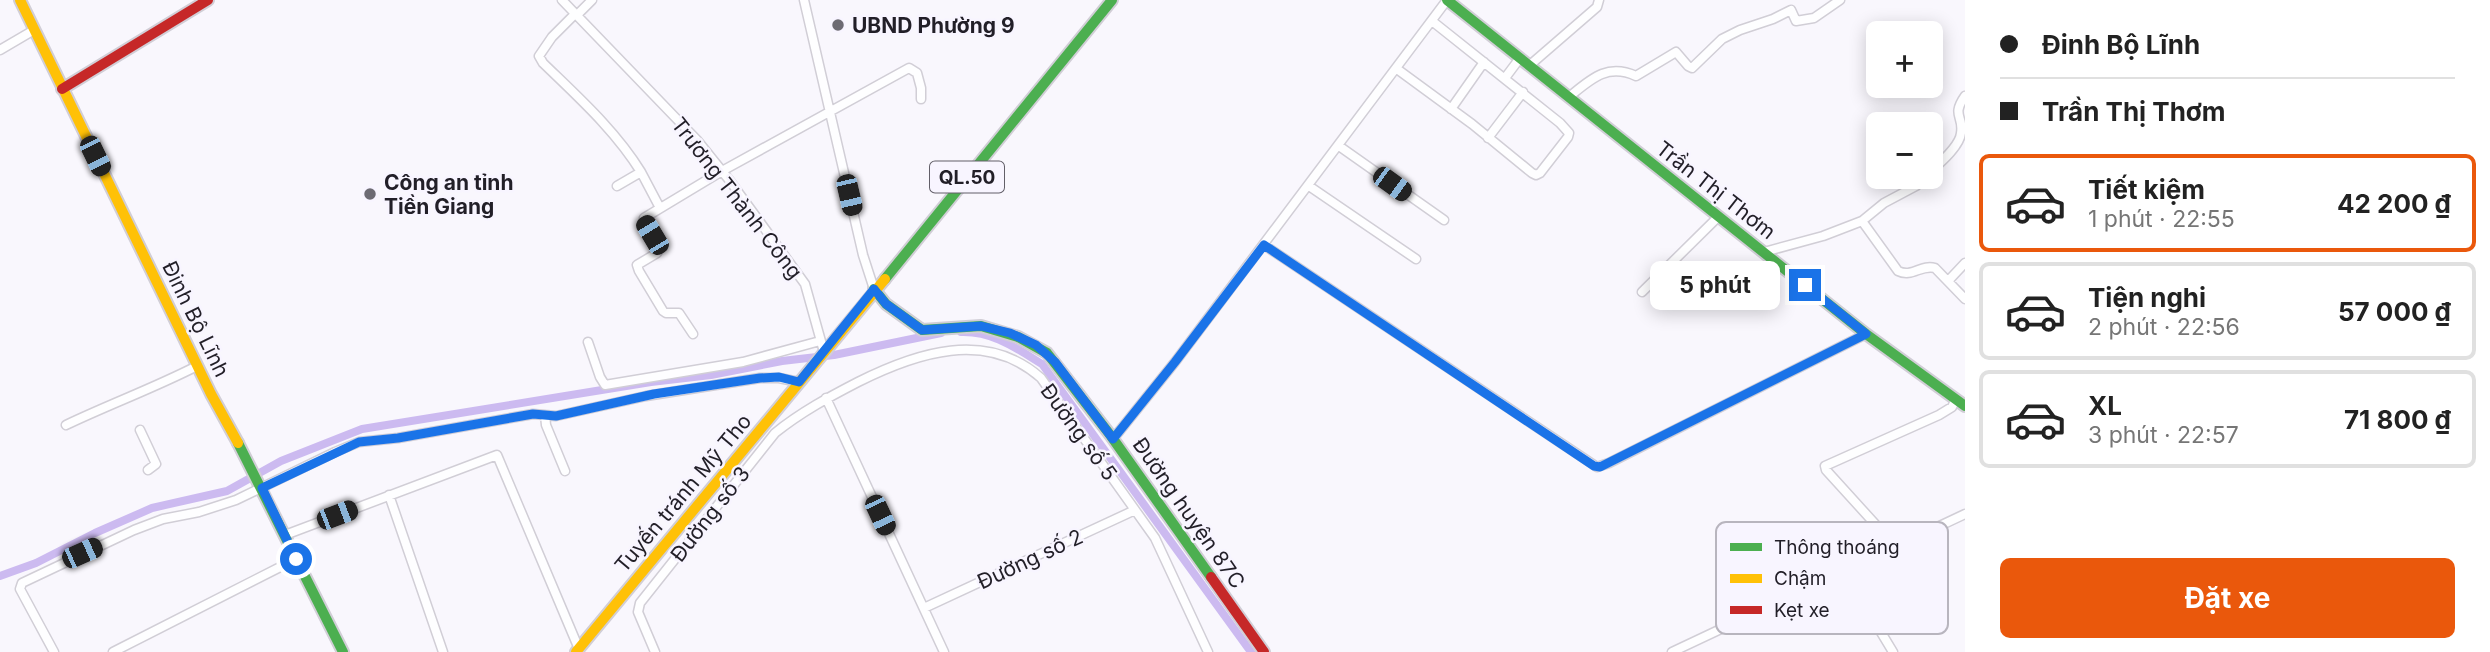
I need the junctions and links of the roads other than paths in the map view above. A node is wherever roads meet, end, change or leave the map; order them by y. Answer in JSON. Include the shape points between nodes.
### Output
{"nodes":[{"id":1,"x":20,"y":0,"type":"edge"},
{"id":2,"x":208,"y":0,"type":"edge"},
{"id":3,"x":562,"y":0,"type":"edge"},
{"id":4,"x":592,"y":0,"type":"edge"},
{"id":5,"x":804,"y":0,"type":"edge"},
{"id":6,"x":1112,"y":0,"type":"edge"},
{"id":7,"x":1840,"y":0,"type":"edge"},
{"id":8,"x":1446,"y":1,"type":"edge"},
{"id":9,"x":1598,"y":1,"type":"edge"},
{"id":10,"x":576,"y":14,"type":"junction"},
{"id":11,"x":1432,"y":21,"type":"junction"},
{"id":12,"x":34,"y":30,"type":"junction"},
{"id":13,"x":0,"y":50,"type":"edge"},
{"id":14,"x":1523,"y":61,"type":"junction"},
{"id":15,"x":1484,"y":62,"type":"junction"},
{"id":16,"x":1397,"y":69,"type":"junction"},
{"id":17,"x":1506,"y":76,"type":"junction"},
{"id":18,"x":62,"y":89,"type":"junction"},
{"id":19,"x":1522,"y":92,"type":"junction"},
{"id":20,"x":1965,"y":96,"type":"edge"},
{"id":21,"x":1569,"y":97,"type":"junction"},
{"id":22,"x":921,"y":99,"type":"dead end"},
{"id":23,"x":1451,"y":109,"type":"junction"},
{"id":24,"x":830,"y":110,"type":"junction"},
{"id":25,"x":1488,"y":138,"type":"junction"},
{"id":26,"x":1339,"y":146,"type":"junction"},
{"id":27,"x":1943,"y":159,"type":"edge"},
{"id":28,"x":722,"y":171,"type":"junction"},
{"id":29,"x":640,"y":172,"type":"junction"},
{"id":30,"x":617,"y":186,"type":"dead end"},
{"id":31,"x":1309,"y":186,"type":"junction"},
{"id":32,"x":1911,"y":189,"type":"edge"},
{"id":33,"x":660,"y":208,"type":"junction"},
{"id":34,"x":1718,"y":217,"type":"junction"},
{"id":35,"x":1444,"y":220,"type":"dead end"},
{"id":36,"x":1862,"y":222,"type":"junction"},
{"id":37,"x":1264,"y":245,"type":"junction"},
{"id":38,"x":1764,"y":252,"type":"junction"},
{"id":39,"x":1416,"y":259,"type":"dead end"},
{"id":40,"x":1965,"y":263,"type":"edge"},
{"id":41,"x":1671,"y":265,"type":"junction"},
{"id":42,"x":1948,"y":280,"type":"junction"},
{"id":43,"x":1698,"y":286,"type":"dead end"},
{"id":44,"x":874,"y":289,"type":"junction"},
{"id":45,"x":1642,"y":292,"type":"dead end"},
{"id":46,"x":1965,"y":299,"type":"edge"},
{"id":47,"x":693,"y":334,"type":"dead end"},
{"id":48,"x":1866,"y":334,"type":"junction"},
{"id":49,"x":588,"y":342,"type":"dead end"},
{"id":50,"x":822,"y":349,"type":"junction"},
{"id":51,"x":197,"y":366,"type":"junction"},
{"id":52,"x":801,"y":380,"type":"junction"},
{"id":53,"x":826,"y":398,"type":"junction"},
{"id":54,"x":1961,"y":403,"type":"edge"},
{"id":55,"x":545,"y":415,"type":"junction"},
{"id":56,"x":66,"y":425,"type":"dead end"},
{"id":57,"x":140,"y":430,"type":"dead end"},
{"id":58,"x":754,"y":439,"type":"junction"},
{"id":59,"x":1113,"y":439,"type":"junction"},
{"id":60,"x":763,"y":447,"type":"junction"},
{"id":61,"x":148,"y":470,"type":"dead end"},
{"id":62,"x":565,"y":471,"type":"dead end"},
{"id":63,"x":259,"y":482,"type":"junction"},
{"id":64,"x":389,"y":495,"type":"junction"},
{"id":65,"x":1135,"y":510,"type":"junction"},
{"id":66,"x":1965,"y":514,"type":"edge"},
{"id":67,"x":1873,"y":522,"type":"edge"},
{"id":68,"x":1948,"y":522,"type":"edge"},
{"id":69,"x":285,"y":535,"type":"junction"},
{"id":70,"x":296,"y":559,"type":"junction"},
{"id":71,"x":653,"y":559,"type":"junction"},
{"id":72,"x":666,"y":570,"type":"junction"},
{"id":73,"x":924,"y":608,"type":"junction"},
{"id":74,"x":1716,"y":631,"type":"edge"},
{"id":75,"x":1882,"y":634,"type":"edge"},
{"id":76,"x":579,"y":651,"type":"edge"},
{"id":77,"x":54,"y":652,"type":"edge"},
{"id":78,"x":113,"y":652,"type":"edge"},
{"id":79,"x":342,"y":652,"type":"edge"},
{"id":80,"x":443,"y":652,"type":"edge"},
{"id":81,"x":655,"y":652,"type":"edge"},
{"id":82,"x":944,"y":652,"type":"edge"},
{"id":83,"x":1208,"y":652,"type":"edge"},
{"id":84,"x":1264,"y":652,"type":"edge"},
{"id":85,"x":1672,"y":652,"type":"edge"},
{"id":86,"x":1893,"y":652,"type":"edge"}],
"edges":[{"from":1,"to":12,"type":"main road","name":"Đinh Bộ Lĩnh"},
{"from":2,"to":18,"type":"main road"},
{"from":3,"to":10,"type":"street","name":"Trương Thành Công"},
{"from":4,"to":10,"type":"street"},
{"from":5,"to":24,"type":"street"},
{"from":6,"to":44,"type":"main road","name":"Tuyến tránh Mỹ Tho","number":"QL.50"},
{"from":7,"to":21,"type":"street","via":[[1809,20],[1796,21],[1791,10],[1740,30],[1722,39],[1692,68],[1676,52],[1636,76],[1622,70],[1601,75]]},
{"from":8,"to":11,"type":"street"},
{"from":8,"to":14,"type":"main road","name":"Trần Thị Thơm"},
{"from":9,"to":14,"type":"street","via":[[1597,7]]},
{"from":10,"to":28,"type":"street","name":"Trương Thành Công"},
{"from":10,"to":29,"type":"street","via":[[552,37],[540,60],[627,150]]},
{"from":11,"to":15,"type":"street"},
{"from":11,"to":16,"type":"street"},
{"from":12,"to":13,"type":"street"},
{"from":12,"to":18,"type":"main road","name":"Đinh Bộ Lĩnh"},
{"from":14,"to":17,"type":"street"},
{"from":14,"to":21,"type":"main road","name":"Trần Thị Thơm"},
{"from":15,"to":17,"type":"street"},
{"from":15,"to":23,"type":"street"},
{"from":16,"to":23,"type":"street"},
{"from":16,"to":26,"type":"street"},
{"from":17,"to":19,"type":"street"},
{"from":18,"to":51,"type":"main road","name":"Đinh Bộ Lĩnh"},
{"from":19,"to":25,"type":"street"},
{"from":19,"to":25,"type":"street","via":[[1566,128],[1568,138],[1536,175]]},
{"from":20,"to":27,"type":"street","via":[[1958,109],[1961,133]]},
{"from":21,"to":34,"type":"main road","name":"Trần Thị Thơm"},
{"from":22,"to":24,"type":"street","via":[[917,73],[909,68]]},
{"from":23,"to":25,"type":"street"},
{"from":24,"to":28,"type":"street"},
{"from":24,"to":44,"type":"street"},
{"from":26,"to":31,"type":"street"},
{"from":26,"to":35,"type":"street"},
{"from":28,"to":33,"type":"street"},
{"from":28,"to":50,"type":"street","name":"Trương Thành Công","via":[[802,279]]},
{"from":29,"to":30,"type":"street"},
{"from":29,"to":33,"type":"street"},
{"from":31,"to":37,"type":"street"},
{"from":31,"to":39,"type":"street"},
{"from":32,"to":36,"type":"street"},
{"from":33,"to":47,"type":"street","via":[[644,218],[660,250],[637,265],[663,311],[679,313]]},
{"from":34,"to":38,"type":"main road","name":"Trần Thị Thơm"},
{"from":34,"to":41,"type":"street"},
{"from":36,"to":38,"type":"street"},
{"from":36,"to":42,"type":"street","via":[[1898,271],[1911,273],[1928,266]]},
{"from":37,"to":48,"type":"street","via":[[1597,467]]},
{"from":37,"to":59,"type":"street"},
{"from":38,"to":48,"type":"main road","name":"Trần Thị Thơm"},
{"from":40,"to":42,"type":"street"},
{"from":41,"to":43,"type":"street"},
{"from":41,"to":45,"type":"street"},
{"from":42,"to":46,"type":"street"},
{"from":44,"to":50,"type":"main road","name":"Tuyến tránh Mỹ Tho","number":"QL.50"},
{"from":44,"to":59,"type":"main road","name":"Đường huyện 87C","via":[[886,304],[922,330],[981,326],[1036,345],[1055,362]]},
{"from":48,"to":54,"type":"main road","name":"Trần Thị Thơm"},
{"from":49,"to":50,"type":"street","via":[[605,385]]},
{"from":50,"to":52,"type":"main road","name":"Tuyến tránh Mỹ Tho","number":"QL.50"},
{"from":51,"to":56,"type":"street"},
{"from":51,"to":63,"type":"main road","name":"Đinh Bộ Lĩnh"},
{"from":52,"to":55,"type":"street","via":[[760,378]]},
{"from":52,"to":58,"type":"main road","name":"Tuyến tránh Mỹ Tho","number":"QL.50"},
{"from":53,"to":60,"type":"street","name":"Đường số 3","via":[[790,421]]},
{"from":53,"to":65,"type":"street","name":"Đường số 5","via":[[926,354],[963,349],[1007,356],[1041,378]]},
{"from":53,"to":73,"type":"street"},
{"from":54,"to":67,"type":"street","via":[[1825,466]]},
{"from":55,"to":62,"type":"street"},
{"from":55,"to":63,"type":"street","via":[[359,442]]},
{"from":57,"to":61,"type":"street","via":[[156,464]]},
{"from":58,"to":60,"type":"street"},
{"from":58,"to":71,"type":"main road","name":"Tuyến tránh Mỹ Tho","number":"QL.50"},
{"from":59,"to":84,"type":"main road","name":"Đường huyện 87C"},
{"from":60,"to":72,"type":"street","name":"Đường số 3"},
{"from":63,"to":69,"type":"main road","name":"Đinh Bộ Lĩnh"},
{"from":63,"to":77,"type":"street","via":[[216,508],[134,530],[22,583],[20,589]]},
{"from":64,"to":69,"type":"street"},
{"from":64,"to":76,"type":"street","via":[[497,455]]},
{"from":64,"to":80,"type":"street"},
{"from":65,"to":73,"type":"street","name":"Đường số 2"},
{"from":65,"to":83,"type":"street","name":"Đường số 5","via":[[1160,547]]},
{"from":66,"to":68,"type":"street"},
{"from":69,"to":70,"type":"main road","name":"Đinh Bộ Lĩnh"},
{"from":70,"to":78,"type":"street"},
{"from":70,"to":79,"type":"main road","name":"Đinh Bộ Lĩnh"},
{"from":71,"to":72,"type":"street"},
{"from":71,"to":76,"type":"main road","name":"Tuyến tránh Mỹ Tho","number":"QL.50"},
{"from":72,"to":81,"type":"street","name":"Đường số 3","via":[[638,612]]},
{"from":73,"to":82,"type":"street"},
{"from":74,"to":85,"type":"street"},
{"from":75,"to":86,"type":"street"}]}
